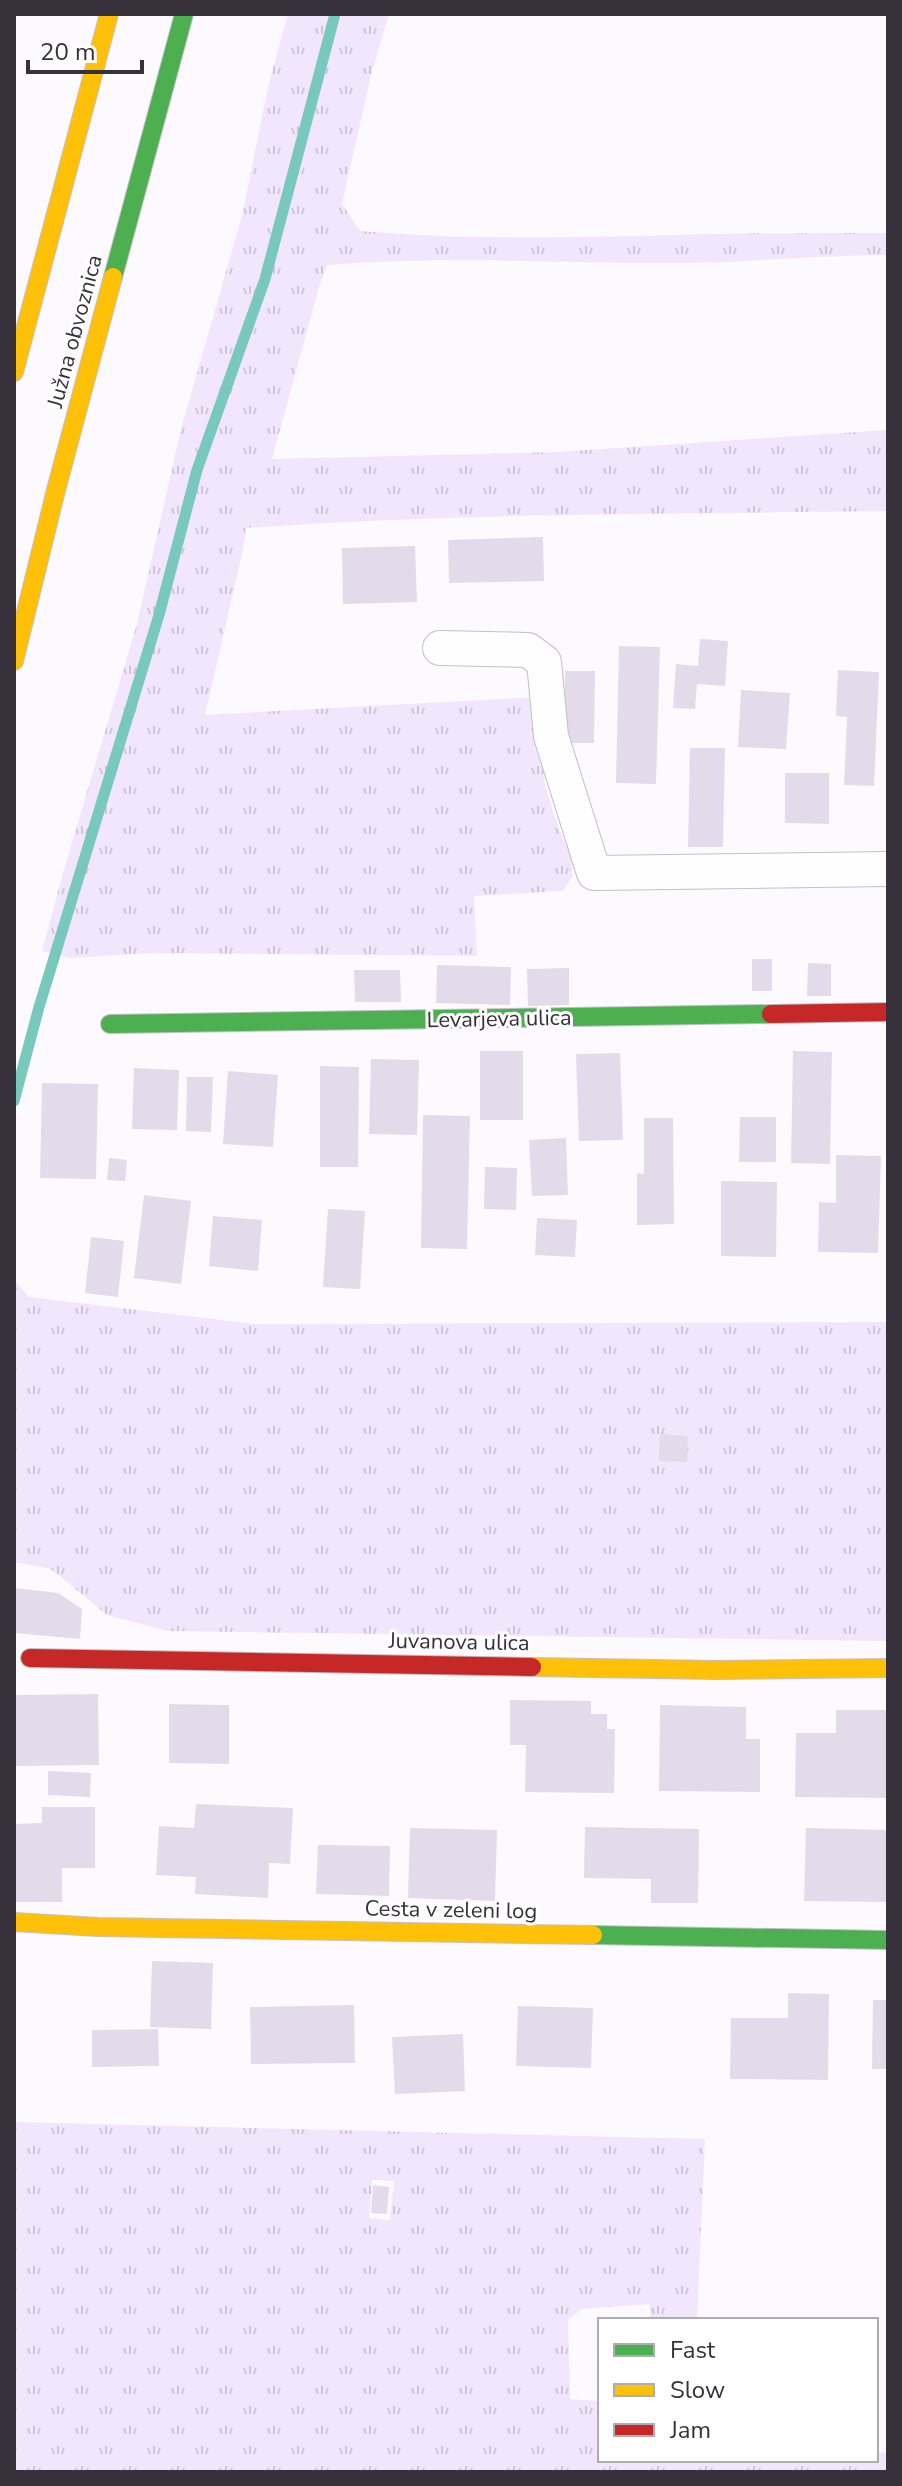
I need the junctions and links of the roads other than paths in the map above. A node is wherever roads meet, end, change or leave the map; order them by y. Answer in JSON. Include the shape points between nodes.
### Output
{"nodes":[{"id":1,"x":109,"y":14,"type":"edge"},
{"id":2,"x":184,"y":14,"type":"edge"},
{"id":3,"x":14,"y":372,"type":"edge"},
{"id":4,"x":440,"y":648,"type":"dead end"},
{"id":5,"x":14,"y":661,"type":"edge"},
{"id":6,"x":888,"y":869,"type":"edge"},
{"id":7,"x":888,"y":1012,"type":"edge"},
{"id":8,"x":110,"y":1024,"type":"dead end"},
{"id":9,"x":30,"y":1658,"type":"dead end"},
{"id":10,"x":888,"y":1668,"type":"edge"},
{"id":11,"x":14,"y":1922,"type":"edge"},
{"id":12,"x":888,"y":1940,"type":"edge"}],
"edges":[{"from":1,"to":3,"type":"main road"},
{"from":2,"to":5,"type":"main road","name":"Južna obvoznica"},
{"from":4,"to":6,"type":"street","via":[[528,650],[544,662],[551,736],[594,873]]},
{"from":7,"to":8,"type":"main road","name":"Levarjeva ulica"},
{"from":9,"to":10,"type":"main road","name":"Juvanova ulica","via":[[715,1670]]},
{"from":11,"to":12,"type":"main road","name":"Cesta v zeleni log"}]}
